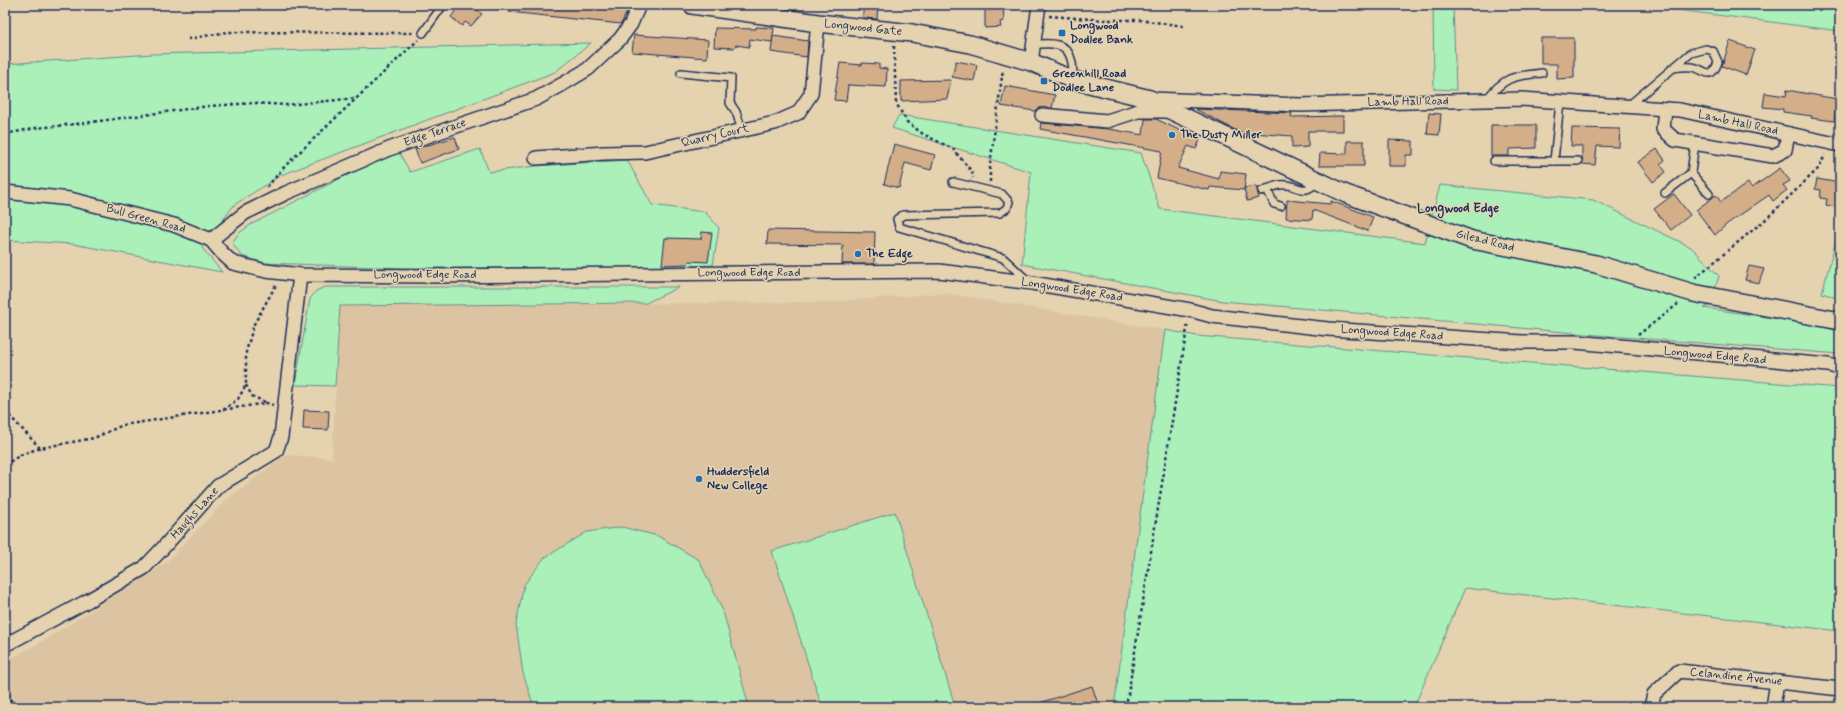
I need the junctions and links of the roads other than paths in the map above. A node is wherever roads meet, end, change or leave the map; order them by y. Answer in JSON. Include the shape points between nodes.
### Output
{"nodes":[{"id":1,"x":443,"y":5,"type":"edge"},
{"id":2,"x":640,"y":5,"type":"edge"},
{"id":3,"x":692,"y":5,"type":"edge"},
{"id":4,"x":723,"y":7,"type":"edge"},
{"id":5,"x":1038,"y":10,"type":"edge"},
{"id":6,"x":818,"y":23,"type":"junction"},
{"id":7,"x":423,"y":33,"type":"road end"},
{"id":8,"x":1033,"y":45,"type":"junction"},
{"id":9,"x":1031,"y":62,"type":"junction"},
{"id":10,"x":1672,"y":68,"type":"junction"},
{"id":11,"x":681,"y":73,"type":"dead end"},
{"id":12,"x":1542,"y":73,"type":"dead end"},
{"id":13,"x":1073,"y":80,"type":"junction"},
{"id":14,"x":1150,"y":99,"type":"junction"},
{"id":15,"x":1486,"y":100,"type":"junction"},
{"id":16,"x":1560,"y":102,"type":"junction"},
{"id":17,"x":1627,"y":107,"type":"junction"},
{"id":18,"x":1665,"y":109,"type":"junction"},
{"id":19,"x":1172,"y":111,"type":"junction"},
{"id":20,"x":1042,"y":116,"type":"dead end"},
{"id":21,"x":742,"y":130,"type":"junction"},
{"id":22,"x":1788,"y":134,"type":"junction"},
{"id":23,"x":1695,"y":143,"type":"junction"},
{"id":24,"x":1835,"y":144,"type":"edge"},
{"id":25,"x":536,"y":158,"type":"dead end"},
{"id":26,"x":1494,"y":161,"type":"dead end"},
{"id":27,"x":1554,"y":161,"type":"junction"},
{"id":28,"x":1578,"y":161,"type":"dead end"},
{"id":29,"x":1691,"y":173,"type":"junction"},
{"id":30,"x":1318,"y":181,"type":"junction"},
{"id":31,"x":953,"y":182,"type":"dead end"},
{"id":32,"x":5,"y":192,"type":"edge"},
{"id":33,"x":1665,"y":193,"type":"dead end"},
{"id":34,"x":1709,"y":194,"type":"dead end"},
{"id":35,"x":1281,"y":206,"type":"dead end"},
{"id":36,"x":211,"y":240,"type":"junction"},
{"id":37,"x":300,"y":275,"type":"junction"},
{"id":38,"x":1032,"y":284,"type":"junction"},
{"id":39,"x":1840,"y":321,"type":"edge"},
{"id":40,"x":1840,"y":368,"type":"edge"},
{"id":41,"x":5,"y":645,"type":"edge"},
{"id":42,"x":1777,"y":682,"type":"junction"},
{"id":43,"x":1840,"y":689,"type":"edge"},
{"id":44,"x":1650,"y":707,"type":"edge"},
{"id":45,"x":1773,"y":707,"type":"edge"}],
"edges":[{"from":1,"to":7,"type":"lane"},
{"from":2,"to":36,"type":"street","name":"Edge Terrace","via":[[620,39],[588,69],[563,84],[536,98],[390,149],[286,193],[244,213]]},
{"from":3,"to":4,"type":"street","name":"Longwood Gate"},
{"from":4,"to":6,"type":"street","name":"Longwood Gate"},
{"from":5,"to":8,"type":"street"},
{"from":6,"to":9,"type":"street","name":"Longwood Gate","via":[[912,32],[970,44]]},
{"from":6,"to":21,"type":"street","name":"Quarry Court","via":[[811,94],[798,113],[775,123]]},
{"from":8,"to":9,"type":"street"},
{"from":8,"to":13,"type":"lane","via":[[1060,44],[1067,50],[1072,59]]},
{"from":9,"to":13,"type":"street","name":"Longwood Gate"},
{"from":10,"to":10,"type":"lane","via":[[1691,53],[1706,49],[1713,51],[1718,62],[1716,69],[1704,73],[1694,66]]},
{"from":10,"to":17,"type":"lane"},
{"from":11,"to":21,"type":"lane","via":[[731,78],[730,103]]},
{"from":12,"to":15,"type":"lane","via":[[1515,75],[1495,89]]},
{"from":13,"to":14,"type":"street","name":"Gilead Road"},
{"from":14,"to":15,"type":"street","name":"Lamb Hall Road","via":[[1300,105]]},
{"from":14,"to":19,"type":"street","name":"Gilead Road"},
{"from":15,"to":16,"type":"street","name":"Lamb Hall Road"},
{"from":16,"to":17,"type":"street","name":"Lamb Hall Road"},
{"from":16,"to":27,"type":"lane"},
{"from":17,"to":18,"type":"street","name":"Lamb Hall Road"},
{"from":18,"to":22,"type":"street","name":"Lamb Hall Road","via":[[1680,110]]},
{"from":18,"to":23,"type":"street","name":"Lamb Hall Road","via":[[1663,130],[1675,140]]},
{"from":19,"to":20,"type":"street","via":[[1138,111],[1107,121]]},
{"from":19,"to":30,"type":"street","name":"Gilead Road"},
{"from":21,"to":25,"type":"street","name":"Quarry Court","via":[[645,152],[604,152]]},
{"from":22,"to":23,"type":"street","name":"Lamb Hall Road","via":[[1784,150],[1773,156]]},
{"from":22,"to":24,"type":"street","name":"Lamb Hall Road"},
{"from":23,"to":29,"type":"lane"},
{"from":26,"to":27,"type":"lane"},
{"from":27,"to":28,"type":"lane"},
{"from":29,"to":33,"type":"lane"},
{"from":29,"to":34,"type":"lane"},
{"from":30,"to":35,"type":"lane","via":[[1311,189],[1280,185],[1264,190],[1274,204]]},
{"from":30,"to":39,"type":"street","name":"Gilead Road","via":[[1346,194],[1472,240],[1596,264],[1687,291]]},
{"from":31,"to":38,"type":"lane","via":[[1002,194],[1008,202],[1007,208],[1000,213],[903,215],[897,219],[899,227],[1003,258]]},
{"from":32,"to":36,"type":"street","name":"Bull Green Road","via":[[70,199],[174,225]]},
{"from":36,"to":37,"type":"street","name":"Bull Green Road","via":[[233,263]]},
{"from":37,"to":38,"type":"street","name":"Longwood Edge Road","via":[[940,271]]},
{"from":37,"to":41,"type":"street","name":"Haughs Lane","via":[[281,436],[276,451],[218,486],[144,568]]},
{"from":38,"to":40,"type":"street","name":"Longwood Edge Road","via":[[1190,310],[1212,316],[1328,329],[1522,342],[1575,342]]},
{"from":42,"to":43,"type":"street","name":"Celandine Avenue"},
{"from":42,"to":44,"type":"street","name":"Celandine Avenue","via":[[1679,671],[1654,694]]},
{"from":42,"to":45,"type":"street"}]}
